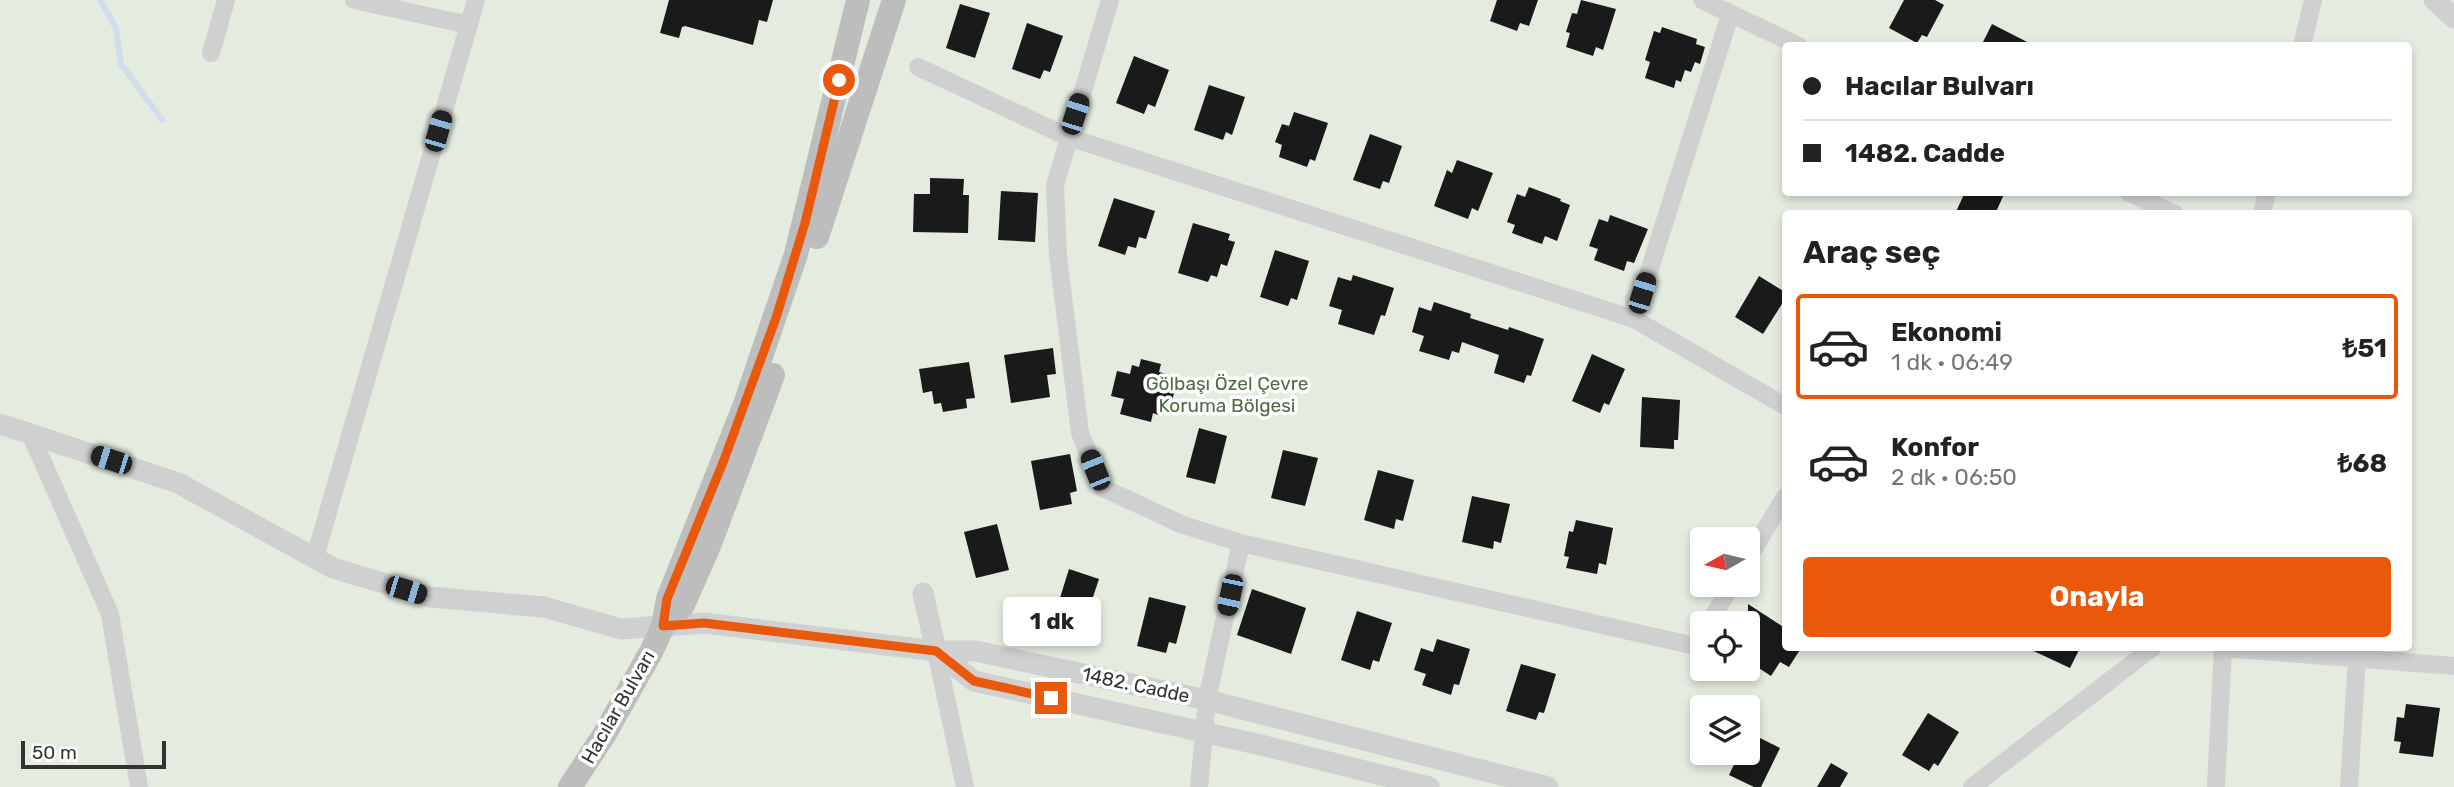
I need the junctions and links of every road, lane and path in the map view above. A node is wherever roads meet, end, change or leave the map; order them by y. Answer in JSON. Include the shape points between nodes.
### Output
{"nodes":[{"id":1,"x":226,"y":0,"type":"edge"},
{"id":2,"x":354,"y":0,"type":"edge"},
{"id":3,"x":476,"y":0,"type":"edge"},
{"id":4,"x":858,"y":0,"type":"edge"},
{"id":5,"x":894,"y":0,"type":"edge"},
{"id":6,"x":1110,"y":0,"type":"edge"},
{"id":7,"x":1702,"y":0,"type":"edge"},
{"id":8,"x":2313,"y":0,"type":"edge"},
{"id":9,"x":2434,"y":0,"type":"edge"},
{"id":10,"x":1730,"y":15,"type":"junction"},
{"id":11,"x":2454,"y":18,"type":"edge"},
{"id":12,"x":469,"y":25,"type":"junction"},
{"id":13,"x":1790,"y":42,"type":"edge"},
{"id":14,"x":2303,"y":42,"type":"edge"},
{"id":15,"x":211,"y":53,"type":"dead end"},
{"id":16,"x":918,"y":67,"type":"dead end"},
{"id":17,"x":1068,"y":137,"type":"junction"},
{"id":18,"x":2137,"y":196,"type":"edge"},
{"id":19,"x":2166,"y":210,"type":"edge"},
{"id":20,"x":1634,"y":318,"type":"junction"},
{"id":21,"x":1782,"y":404,"type":"edge"},
{"id":22,"x":0,"y":424,"type":"edge"},
{"id":23,"x":30,"y":433,"type":"junction"},
{"id":24,"x":1782,"y":502,"type":"edge"},
{"id":25,"x":1760,"y":538,"type":"edge"},
{"id":26,"x":1241,"y":543,"type":"junction"},
{"id":27,"x":315,"y":557,"type":"junction"},
{"id":28,"x":923,"y":593,"type":"dead end"},
{"id":29,"x":663,"y":626,"type":"junction"},
{"id":30,"x":1690,"y":645,"type":"edge"},
{"id":31,"x":936,"y":651,"type":"junction"},
{"id":32,"x":2148,"y":651,"type":"edge"},
{"id":33,"x":2223,"y":651,"type":"edge"},
{"id":34,"x":2263,"y":651,"type":"edge"},
{"id":35,"x":2357,"y":658,"type":"junction"},
{"id":36,"x":2454,"y":666,"type":"edge"},
{"id":37,"x":1207,"y":700,"type":"junction"},
{"id":38,"x":1205,"y":734,"type":"junction"},
{"id":39,"x":139,"y":787,"type":"edge"},
{"id":40,"x":570,"y":787,"type":"edge"},
{"id":41,"x":965,"y":787,"type":"edge"},
{"id":42,"x":1199,"y":787,"type":"edge"},
{"id":43,"x":1429,"y":787,"type":"edge"},
{"id":44,"x":1548,"y":787,"type":"edge"},
{"id":45,"x":1972,"y":787,"type":"edge"},
{"id":46,"x":2216,"y":787,"type":"edge"},
{"id":47,"x":2349,"y":787,"type":"edge"}],
"edges":[{"from":1,"to":15,"type":"street"},
{"from":2,"to":12,"type":"street"},
{"from":3,"to":12,"type":"street"},
{"from":4,"to":29,"type":"main road","name":"Hacılar Bulvarı","via":[[796,254],[740,418],[667,599]]},
{"from":5,"to":29,"type":"main road","name":"Hacılar Bulvarı","via":[[763,403],[683,605]]},
{"from":6,"to":17,"type":"street"},
{"from":7,"to":10,"type":"street"},
{"from":8,"to":14,"type":"street"},
{"from":9,"to":11,"type":"street"},
{"from":10,"to":13,"type":"street"},
{"from":10,"to":20,"type":"street"},
{"from":12,"to":27,"type":"street"},
{"from":16,"to":17,"type":"street"},
{"from":17,"to":20,"type":"street"},
{"from":17,"to":26,"type":"street","via":[[1055,185],[1058,256],[1080,433],[1103,488],[1183,525]]},
{"from":18,"to":19,"type":"street"},
{"from":20,"to":21,"type":"street"},
{"from":22,"to":23,"type":"street"},
{"from":23,"to":27,"type":"street","via":[[178,483]]},
{"from":23,"to":39,"type":"street","via":[[110,614]]},
{"from":24,"to":25,"type":"street"},
{"from":26,"to":30,"type":"street"},
{"from":26,"to":37,"type":"street"},
{"from":27,"to":29,"type":"street","via":[[333,568],[430,597],[544,607],[621,629]]},
{"from":28,"to":31,"type":"street"},
{"from":29,"to":31,"type":"street","via":[[704,623]]},
{"from":29,"to":40,"type":"main road","name":"Hacılar Bulvarı"},
{"from":31,"to":37,"type":"street","name":"1482. Cadde","via":[[975,651]]},
{"from":31,"to":38,"type":"street","name":"1482. Cadde","via":[[974,681]]},
{"from":31,"to":41,"type":"street"},
{"from":32,"to":45,"type":"street"},
{"from":33,"to":46,"type":"street"},
{"from":34,"to":35,"type":"street"},
{"from":35,"to":36,"type":"street"},
{"from":35,"to":47,"type":"street"},
{"from":37,"to":38,"type":"street"},
{"from":37,"to":44,"type":"street","name":"1482. Cadde"},
{"from":38,"to":42,"type":"street"},
{"from":38,"to":43,"type":"street","name":"1482. Cadde"}]}
